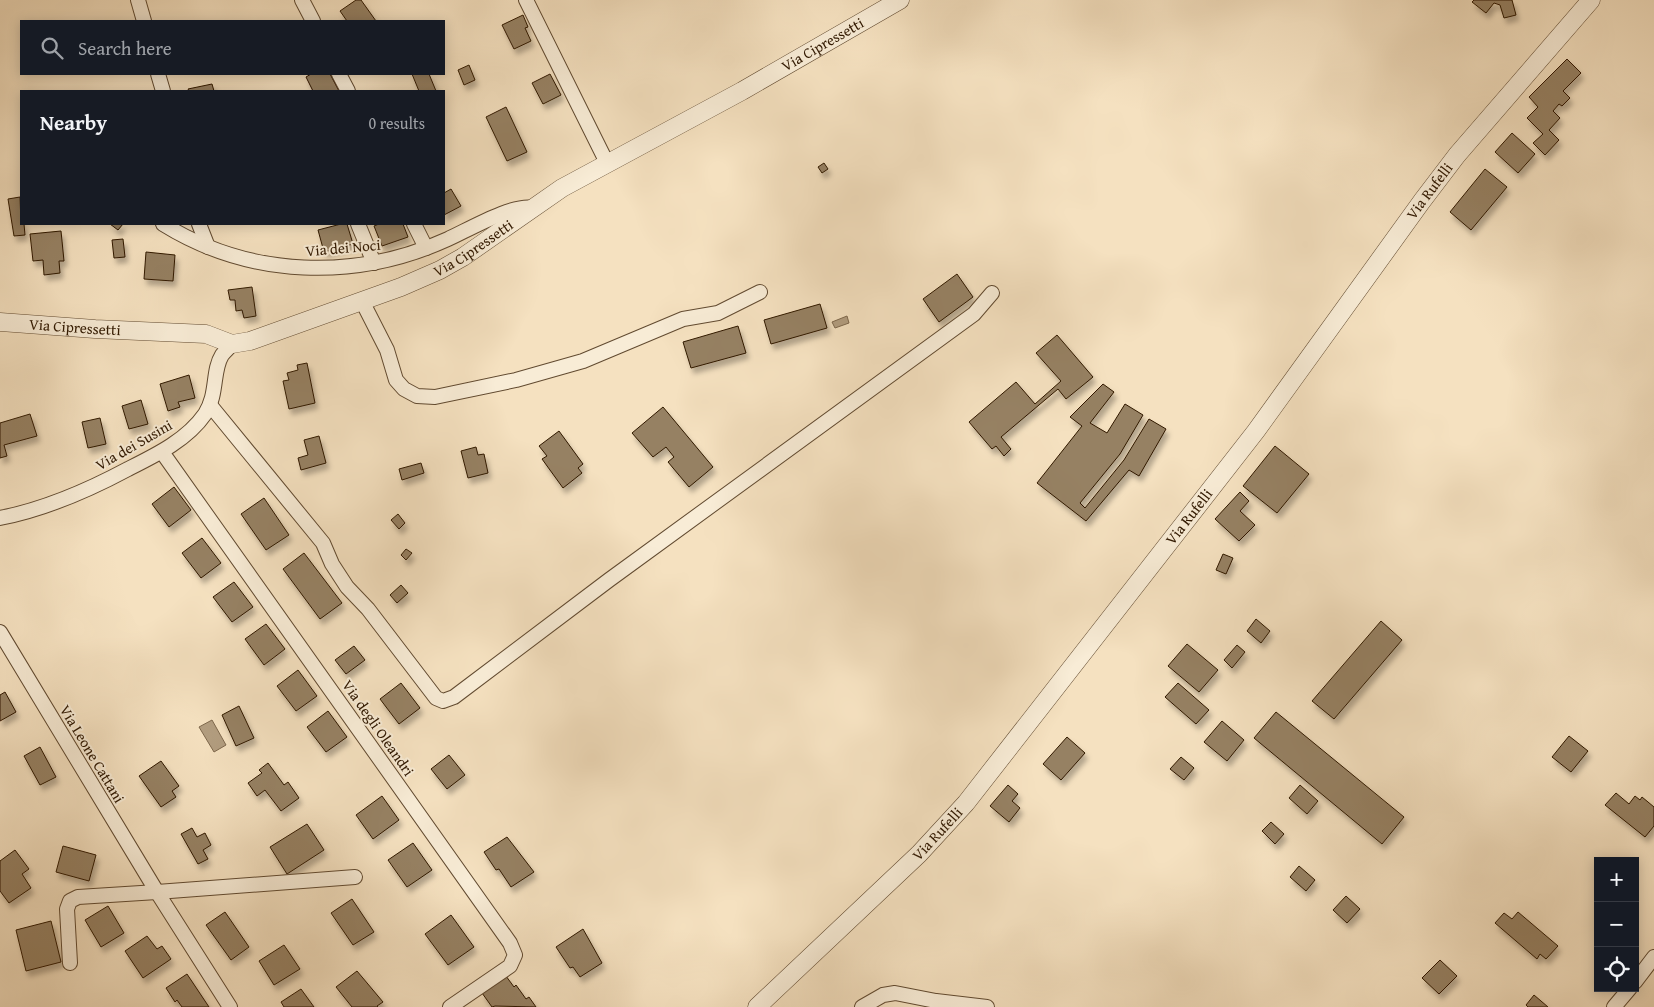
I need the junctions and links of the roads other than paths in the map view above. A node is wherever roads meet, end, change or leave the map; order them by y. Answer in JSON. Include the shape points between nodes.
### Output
{"nodes":[{"id":1,"x":138,"y":0,"type":"edge"},
{"id":2,"x":302,"y":0,"type":"edge"},
{"id":3,"x":526,"y":0,"type":"edge"},
{"id":4,"x":900,"y":0,"type":"edge"},
{"id":5,"x":1591,"y":0,"type":"edge"},
{"id":6,"x":144,"y":20,"type":"edge"},
{"id":7,"x":312,"y":20,"type":"edge"},
{"id":8,"x":158,"y":75,"type":"edge"},
{"id":9,"x":340,"y":75,"type":"edge"},
{"id":10,"x":163,"y":90,"type":"edge"},
{"id":11,"x":347,"y":90,"type":"edge"},
{"id":12,"x":607,"y":163,"type":"junction"},
{"id":13,"x":533,"y":208,"type":"junction"},
{"id":14,"x":165,"y":225,"type":"edge"},
{"id":15,"x":199,"y":225,"type":"edge"},
{"id":16,"x":358,"y":225,"type":"edge"},
{"id":17,"x":414,"y":225,"type":"edge"},
{"id":18,"x":208,"y":247,"type":"junction"},
{"id":19,"x":426,"y":248,"type":"junction"},
{"id":20,"x":374,"y":263,"type":"junction"},
{"id":21,"x":760,"y":292,"type":"dead end"},
{"id":22,"x":992,"y":293,"type":"dead end"},
{"id":23,"x":362,"y":301,"type":"junction"},
{"id":24,"x":0,"y":322,"type":"edge"},
{"id":25,"x":232,"y":344,"type":"junction"},
{"id":26,"x":210,"y":405,"type":"junction"},
{"id":27,"x":162,"y":452,"type":"junction"},
{"id":28,"x":0,"y":518,"type":"edge"},
{"id":29,"x":0,"y":632,"type":"edge"},
{"id":30,"x":355,"y":878,"type":"dead end"},
{"id":31,"x":157,"y":892,"type":"junction"},
{"id":32,"x":1654,"y":958,"type":"edge"},
{"id":33,"x":70,"y":963,"type":"dead end"},
{"id":34,"x":1639,"y":977,"type":"edge"},
{"id":35,"x":1627,"y":992,"type":"edge"},
{"id":36,"x":230,"y":1007,"type":"edge"},
{"id":37,"x":450,"y":1007,"type":"edge"},
{"id":38,"x":757,"y":1007,"type":"edge"},
{"id":39,"x":862,"y":1007,"type":"edge"},
{"id":40,"x":987,"y":1007,"type":"edge"},
{"id":41,"x":1614,"y":1007,"type":"edge"}],
"edges":[{"from":1,"to":6,"type":"street"},
{"from":2,"to":7,"type":"street"},
{"from":3,"to":12,"type":"street"},
{"from":4,"to":12,"type":"street","name":"Via Cipressetti","via":[[758,82]]},
{"from":5,"to":38,"type":"street","name":"Via Rufelli","via":[[1458,155],[1256,431],[961,810],[915,858]]},
{"from":8,"to":10,"type":"street"},
{"from":9,"to":11,"type":"street"},
{"from":12,"to":13,"type":"street","name":"Via Cipressetti"},
{"from":13,"to":19,"type":"street","name":"Via dei Noci","via":[[524,206],[512,210]]},
{"from":13,"to":23,"type":"street","name":"Via Cipressetti","via":[[440,270]]},
{"from":14,"to":18,"type":"street","name":"Via dei Noci"},
{"from":15,"to":18,"type":"street"},
{"from":16,"to":20,"type":"street"},
{"from":17,"to":19,"type":"street"},
{"from":18,"to":20,"type":"street","name":"Via dei Noci","via":[[243,259],[286,267],[325,268]]},
{"from":19,"to":20,"type":"street","name":"Via dei Noci"},
{"from":21,"to":23,"type":"street","via":[[718,313],[683,319],[583,360],[516,380],[435,397],[417,396],[396,380],[387,350]]},
{"from":22,"to":26,"type":"street","via":[[974,314],[454,697],[443,701],[436,698],[368,609],[347,587],[323,543]]},
{"from":23,"to":25,"type":"street","name":"Via Cipressetti","via":[[250,341]]},
{"from":24,"to":25,"type":"street","name":"Via Cipressetti","via":[[206,334]]},
{"from":25,"to":26,"type":"street","name":"Via dei Susini","via":[[219,362]]},
{"from":26,"to":27,"type":"street","name":"Via dei Susini","via":[[196,425]]},
{"from":27,"to":28,"type":"street","name":"Via dei Susini","via":[[71,498]]},
{"from":27,"to":37,"type":"street","name":"Via degli Oleandri","via":[[512,946],[514,955],[510,966]]},
{"from":29,"to":31,"type":"street","name":"Via Leone Cattani"},
{"from":30,"to":31,"type":"street"},
{"from":31,"to":33,"type":"street","via":[[84,895],[70,901],[66,918]]},
{"from":31,"to":36,"type":"street","name":"Via Leone Cattani"},
{"from":32,"to":34,"type":"street"},
{"from":35,"to":41,"type":"street"},
{"from":39,"to":40,"type":"street","via":[[883,995],[895,993]]}]}
